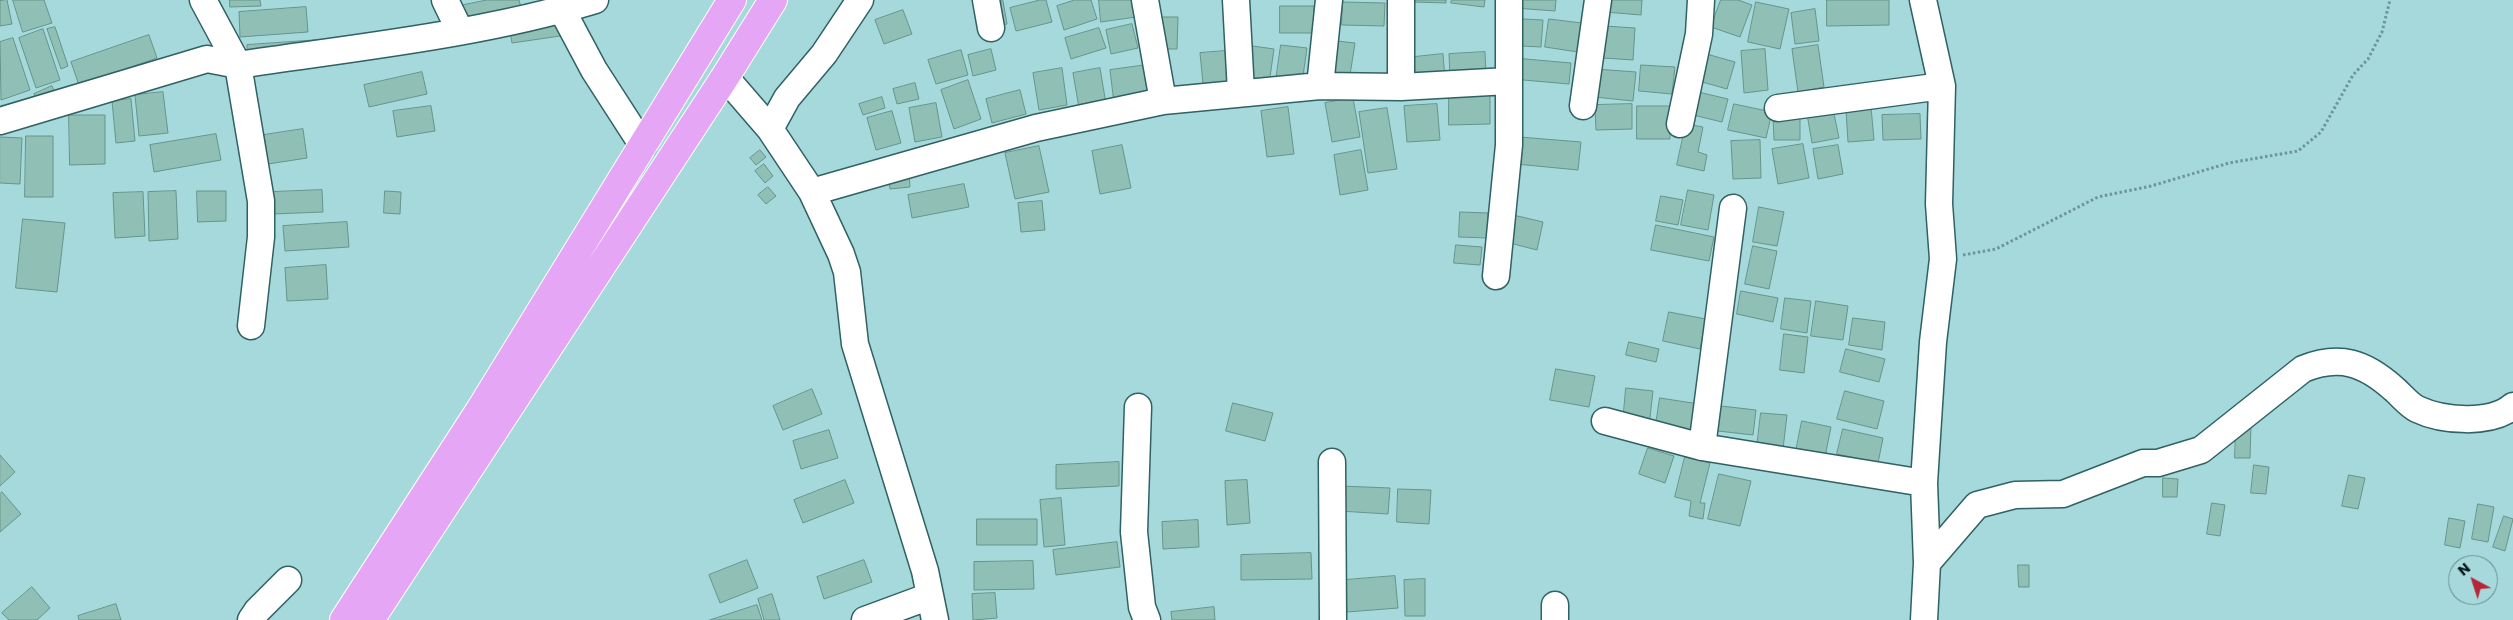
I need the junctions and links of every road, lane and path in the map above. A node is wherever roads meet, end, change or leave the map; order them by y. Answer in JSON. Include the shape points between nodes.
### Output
{"nodes":[{"id":1,"x":203,"y":0,"type":"edge"},
{"id":2,"x":446,"y":0,"type":"edge"},
{"id":3,"x":595,"y":0,"type":"edge"},
{"id":4,"x":732,"y":0,"type":"edge"},
{"id":5,"x":773,"y":0,"type":"edge"},
{"id":6,"x":860,"y":0,"type":"edge"},
{"id":7,"x":986,"y":0,"type":"edge"},
{"id":8,"x":1145,"y":0,"type":"edge"},
{"id":9,"x":1236,"y":0,"type":"edge"},
{"id":10,"x":1329,"y":0,"type":"edge"},
{"id":11,"x":1401,"y":0,"type":"edge"},
{"id":12,"x":1509,"y":0,"type":"edge"},
{"id":13,"x":1598,"y":0,"type":"edge"},
{"id":14,"x":1701,"y":0,"type":"edge"},
{"id":15,"x":1923,"y":0,"type":"edge"},
{"id":16,"x":2390,"y":0,"type":"edge"},
{"id":17,"x":562,"y":10,"type":"junction"},
{"id":18,"x":991,"y":28,"type":"dead end"},
{"id":19,"x":460,"y":31,"type":"junction"},
{"id":20,"x":238,"y":65,"type":"junction"},
{"id":21,"x":725,"y":77,"type":"junction"},
{"id":22,"x":1508,"y":81,"type":"junction"},
{"id":23,"x":1320,"y":86,"type":"junction"},
{"id":24,"x":1942,"y":86,"type":"junction"},
{"id":25,"x":1401,"y":88,"type":"junction"},
{"id":26,"x":1242,"y":92,"type":"junction"},
{"id":27,"x":1163,"y":101,"type":"junction"},
{"id":28,"x":1583,"y":106,"type":"dead end"},
{"id":29,"x":1778,"y":108,"type":"dead end"},
{"id":30,"x":0,"y":121,"type":"edge"},
{"id":31,"x":1680,"y":124,"type":"dead end"},
{"id":32,"x":770,"y":129,"type":"junction"},
{"id":33,"x":642,"y":146,"type":"junction"},
{"id":34,"x":812,"y":192,"type":"junction"},
{"id":35,"x":1733,"y":208,"type":"dead end"},
{"id":36,"x":1943,"y":259,"type":"junction"},
{"id":37,"x":1496,"y":276,"type":"dead end"},
{"id":38,"x":251,"y":326,"type":"dead end"},
{"id":39,"x":2513,"y":406,"type":"edge"},
{"id":40,"x":1138,"y":407,"type":"dead end"},
{"id":41,"x":490,"y":416,"type":"junction"},
{"id":42,"x":1605,"y":421,"type":"dead end"},
{"id":43,"x":1702,"y":447,"type":"junction"},
{"id":44,"x":1332,"y":462,"type":"dead end"},
{"id":45,"x":1924,"y":483,"type":"junction"},
{"id":46,"x":1927,"y":563,"type":"junction"},
{"id":47,"x":288,"y":580,"type":"dead end"},
{"id":48,"x":933,"y":608,"type":"edge"},
{"id":49,"x":251,"y":620,"type":"edge"},
{"id":50,"x":344,"y":620,"type":"edge"},
{"id":51,"x":370,"y":620,"type":"edge"},
{"id":52,"x":865,"y":620,"type":"edge"},
{"id":53,"x":1147,"y":620,"type":"edge"},
{"id":54,"x":1333,"y":620,"type":"edge"},
{"id":55,"x":1924,"y":620,"type":"edge"}],
"edges":[{"from":1,"to":20,"type":"street"},
{"from":2,"to":19,"type":"street"},
{"from":3,"to":17,"type":"street"},
{"from":4,"to":33,"type":"highway"},
{"from":5,"to":21,"type":"highway"},
{"from":6,"to":32,"type":"street","via":[[824,54],[787,98]]},
{"from":7,"to":18,"type":"street"},
{"from":8,"to":27,"type":"street"},
{"from":9,"to":26,"type":"street"},
{"from":10,"to":23,"type":"street"},
{"from":11,"to":25,"type":"street"},
{"from":12,"to":22,"type":"street"},
{"from":13,"to":28,"type":"street"},
{"from":14,"to":31,"type":"street","via":[[1699,34]]},
{"from":15,"to":24,"type":"street"},
{"from":16,"to":36,"type":"path","via":[[2382,32],[2368,59],[2352,75],[2321,132],[2298,151],[2229,163],[2151,186],[2098,197],[1996,249]]},
{"from":17,"to":19,"type":"street"},
{"from":17,"to":33,"type":"street","via":[[594,70]]},
{"from":19,"to":20,"type":"street"},
{"from":20,"to":30,"type":"street","via":[[207,59]]},
{"from":20,"to":38,"type":"street","via":[[261,201],[261,237]]},
{"from":21,"to":32,"type":"street"},
{"from":21,"to":41,"type":"highway"},
{"from":22,"to":25,"type":"street"},
{"from":22,"to":37,"type":"street","via":[[1509,145]]},
{"from":23,"to":25,"type":"street"},
{"from":23,"to":26,"type":"street"},
{"from":24,"to":29,"type":"street"},
{"from":24,"to":36,"type":"street","via":[[1939,204]]},
{"from":26,"to":27,"type":"street"},
{"from":27,"to":34,"type":"street","via":[[1036,128]]},
{"from":32,"to":34,"type":"street"},
{"from":33,"to":41,"type":"highway"},
{"from":34,"to":48,"type":"street","via":[[847,272],[855,344],[925,571]]},
{"from":35,"to":43,"type":"street"},
{"from":36,"to":45,"type":"street","via":[[1933,342]]},
{"from":39,"to":46,"type":"street","via":[[2493,417],[2472,420],[2437,414],[2416,409],[2375,372],[2343,361],[2320,363],[2303,370],[2202,450],[2143,463],[2063,494],[2015,495],[1977,506]]},
{"from":40,"to":53,"type":"street","via":[[1134,532],[1142,607]]},
{"from":41,"to":50,"type":"highway"},
{"from":41,"to":51,"type":"highway"},
{"from":42,"to":43,"type":"street"},
{"from":43,"to":45,"type":"street"},
{"from":44,"to":54,"type":"street"},
{"from":45,"to":46,"type":"street"},
{"from":46,"to":55,"type":"street"},
{"from":47,"to":49,"type":"street"},
{"from":48,"to":52,"type":"street"}]}
